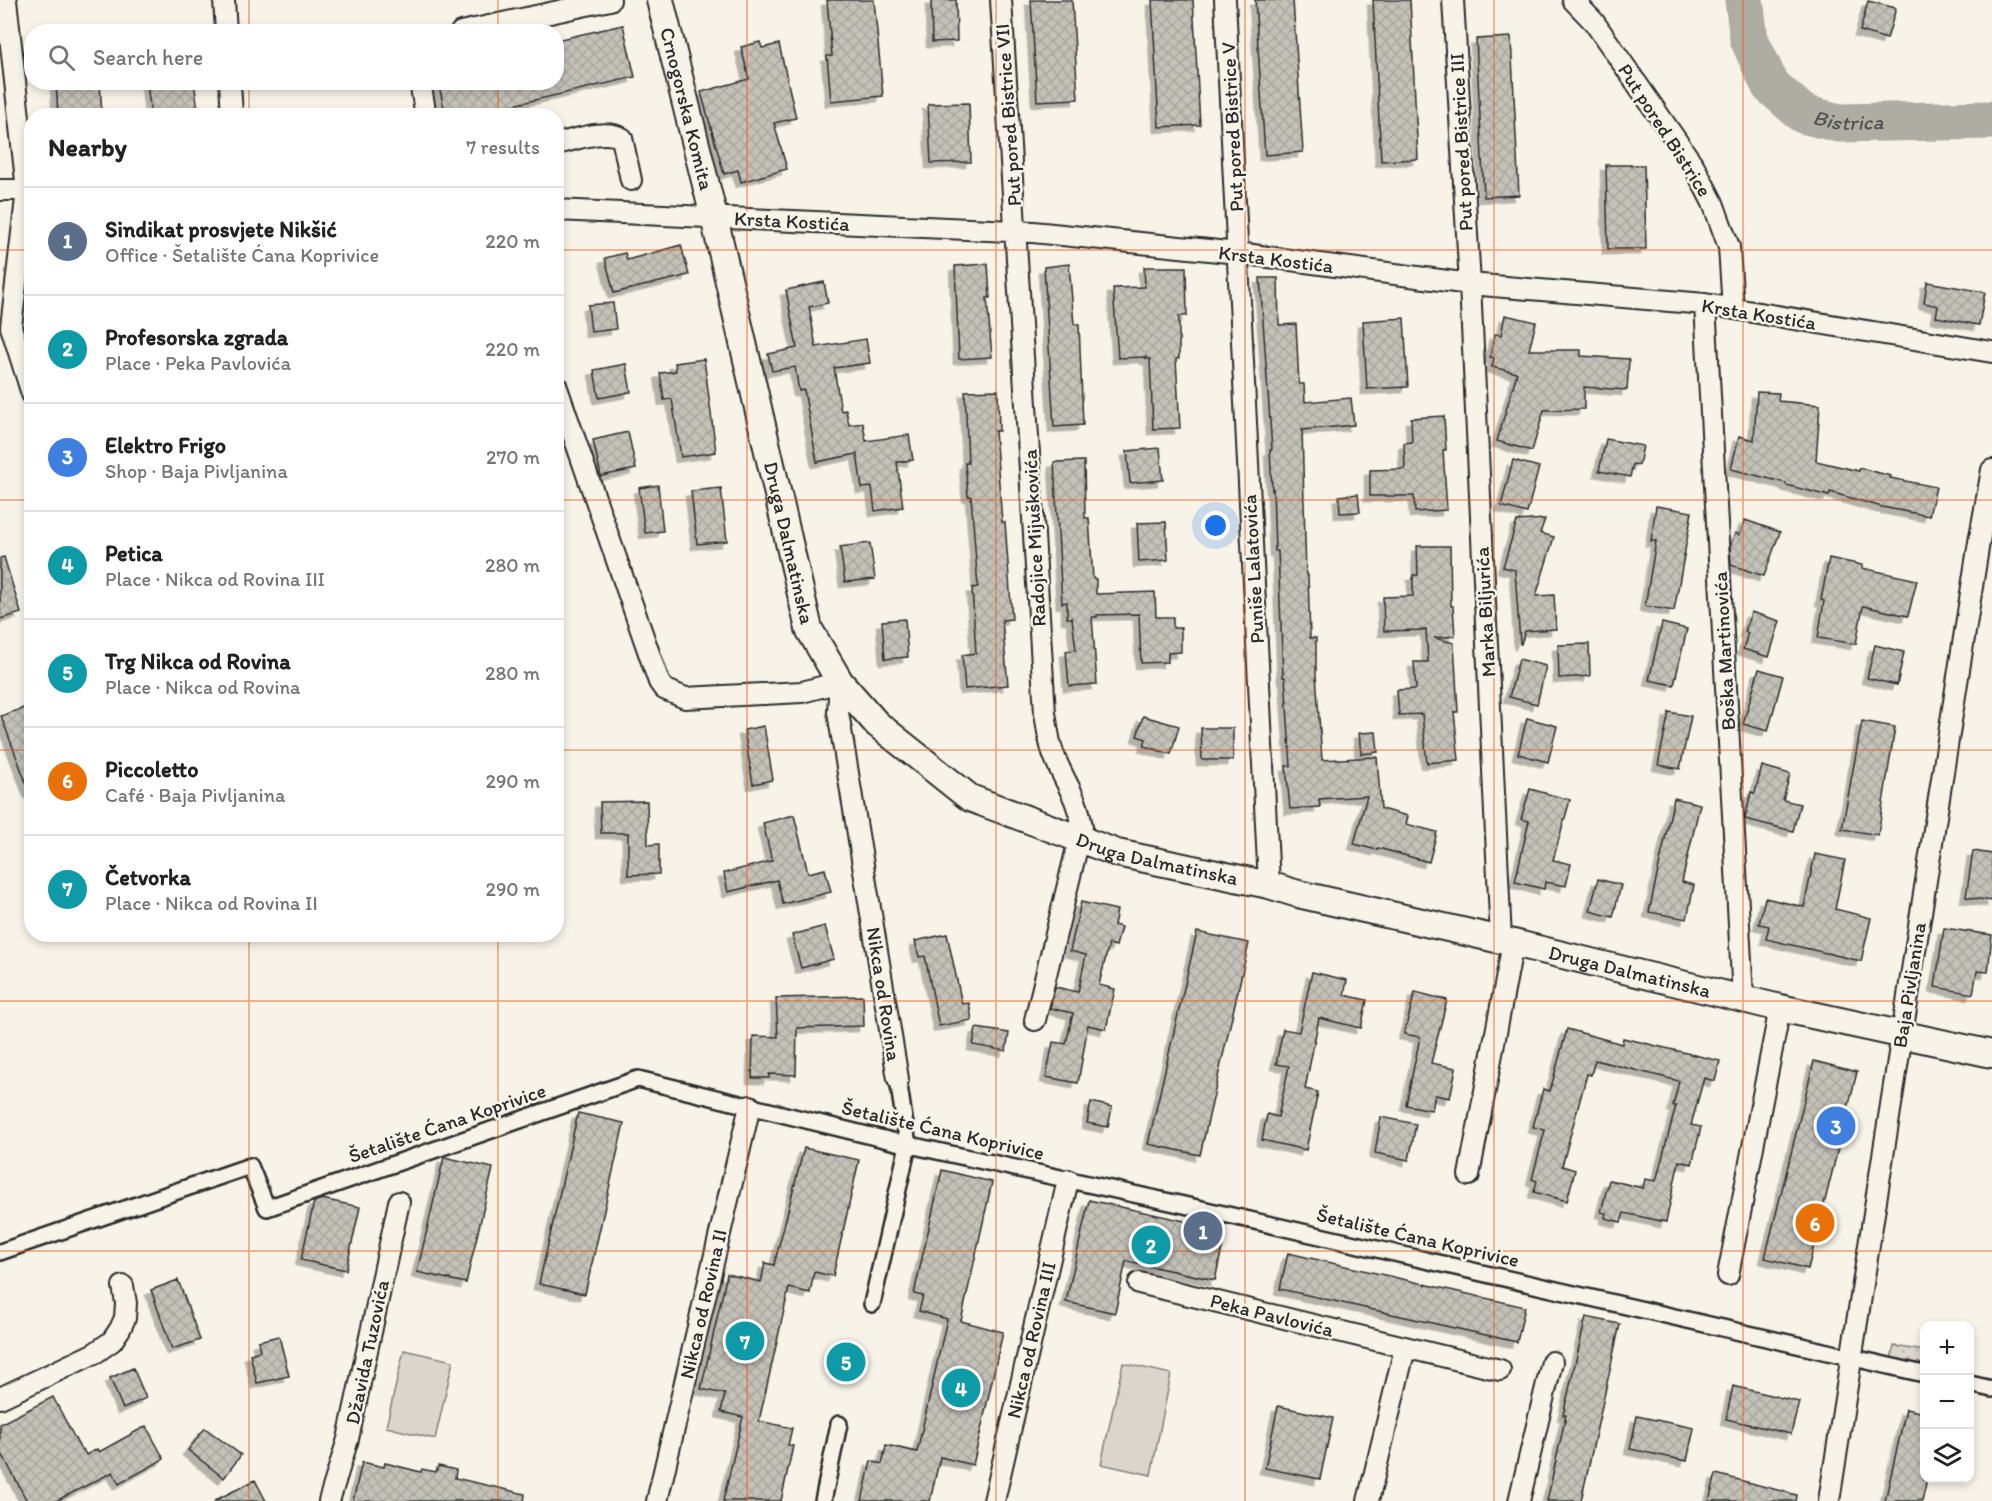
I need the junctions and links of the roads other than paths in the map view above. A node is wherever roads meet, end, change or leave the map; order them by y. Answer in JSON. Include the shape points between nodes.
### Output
{"nodes":[{"id":1,"x":6,"y":0,"type":"edge"},
{"id":2,"x":224,"y":0,"type":"edge"},
{"id":3,"x":610,"y":0,"type":"edge"},
{"id":4,"x":660,"y":0,"type":"edge"},
{"id":5,"x":1001,"y":0,"type":"edge"},
{"id":6,"x":1225,"y":0,"type":"edge"},
{"id":7,"x":1453,"y":0,"type":"edge"},
{"id":8,"x":1573,"y":0,"type":"edge"},
{"id":9,"x":226,"y":24,"type":"edge"},
{"id":10,"x":498,"y":24,"type":"edge"},
{"id":11,"x":230,"y":90,"type":"edge"},
{"id":12,"x":421,"y":90,"type":"edge"},
{"id":13,"x":232,"y":108,"type":"edge"},
{"id":14,"x":425,"y":108,"type":"edge"},
{"id":15,"x":564,"y":142,"type":"edge"},
{"id":16,"x":24,"y":149,"type":"edge"},
{"id":17,"x":631,"y":180,"type":"dead end"},
{"id":18,"x":0,"y":190,"type":"edge"},
{"id":19,"x":24,"y":190,"type":"edge"},
{"id":20,"x":564,"y":210,"type":"edge"},
{"id":21,"x":714,"y":217,"type":"junction"},
{"id":22,"x":24,"y":228,"type":"edge"},
{"id":23,"x":1016,"y":230,"type":"junction"},
{"id":24,"x":1238,"y":254,"type":"junction"},
{"id":25,"x":1470,"y":284,"type":"junction"},
{"id":26,"x":0,"y":296,"type":"edge"},
{"id":27,"x":1705,"y":304,"type":"junction"},
{"id":28,"x":1733,"y":309,"type":"junction"},
{"id":29,"x":11,"y":327,"type":"junction"},
{"id":30,"x":1992,"y":352,"type":"edge"},
{"id":31,"x":24,"y":368,"type":"edge"},
{"id":32,"x":564,"y":408,"type":"edge"},
{"id":33,"x":1992,"y":470,"type":"edge"},
{"id":34,"x":1986,"y":543,"type":"edge"},
{"id":35,"x":840,"y":682,"type":"junction"},
{"id":36,"x":1080,"y":839,"type":"junction"},
{"id":37,"x":1269,"y":885,"type":"junction"},
{"id":38,"x":1507,"y":942,"type":"junction"},
{"id":39,"x":1743,"y":998,"type":"junction"},
{"id":40,"x":1780,"y":1008,"type":"junction"},
{"id":41,"x":1035,"y":1020,"type":"dead end"},
{"id":42,"x":1902,"y":1034,"type":"junction"},
{"id":43,"x":1992,"y":1054,"type":"edge"},
{"id":44,"x":898,"y":1079,"type":"joint"},
{"id":45,"x":750,"y":1106,"type":"junction"},
{"id":46,"x":908,"y":1145,"type":"junction"},
{"id":47,"x":1469,"y":1175,"type":"dead end"},
{"id":48,"x":1068,"y":1180,"type":"junction"},
{"id":49,"x":399,"y":1202,"type":"dead end"},
{"id":50,"x":0,"y":1252,"type":"edge"},
{"id":51,"x":1728,"y":1275,"type":"dead end"},
{"id":52,"x":1139,"y":1283,"type":"dead end"},
{"id":53,"x":123,"y":1286,"type":"dead end"},
{"id":54,"x":872,"y":1304,"type":"dead end"},
{"id":55,"x":1405,"y":1348,"type":"junction"},
{"id":56,"x":1852,"y":1359,"type":"junction"},
{"id":57,"x":1552,"y":1362,"type":"dead end"},
{"id":58,"x":1500,"y":1370,"type":"dead end"},
{"id":59,"x":1920,"y":1373,"type":"edge"},
{"id":60,"x":1974,"y":1385,"type":"edge"},
{"id":61,"x":1992,"y":1389,"type":"edge"},
{"id":62,"x":0,"y":1398,"type":"edge"},
{"id":63,"x":839,"y":1424,"type":"dead end"},
{"id":64,"x":328,"y":1501,"type":"edge"},
{"id":65,"x":657,"y":1501,"type":"edge"},
{"id":66,"x":823,"y":1501,"type":"edge"},
{"id":67,"x":994,"y":1501,"type":"edge"},
{"id":68,"x":1368,"y":1501,"type":"edge"},
{"id":69,"x":1519,"y":1501,"type":"edge"},
{"id":70,"x":1829,"y":1501,"type":"edge"}],
"edges":[{"from":1,"to":16,"type":"street"},
{"from":2,"to":9,"type":"street"},
{"from":3,"to":10,"type":"street"},
{"from":4,"to":21,"type":"street","name":"Crnogorska Komita"},
{"from":5,"to":23,"type":"street","name":"Put pored Bistrice VII"},
{"from":6,"to":24,"type":"street","name":"Put pored Bistrice V"},
{"from":7,"to":25,"type":"street","name":"Put pored Bistrice III"},
{"from":8,"to":28,"type":"street","name":"Put pored Bistrice","via":[[1594,22],[1694,166],[1713,203],[1728,248]]},
{"from":11,"to":13,"type":"street"},
{"from":12,"to":14,"type":"street"},
{"from":15,"to":17,"type":"street","via":[[616,134],[622,138]]},
{"from":18,"to":19,"type":"street"},
{"from":20,"to":21,"type":"street","name":"Krsta Kostića"},
{"from":21,"to":23,"type":"street","name":"Krsta Kostića"},
{"from":21,"to":35,"type":"street","name":"Druga Dalmatinska","via":[[809,629]]},
{"from":22,"to":29,"type":"street"},
{"from":23,"to":24,"type":"street","name":"Krsta Kostića"},
{"from":23,"to":36,"type":"street","name":"Radojice Mijuškovića","via":[[1045,713],[1051,747],[1080,814]]},
{"from":24,"to":25,"type":"street","name":"Krsta Kostića"},
{"from":24,"to":37,"type":"street","name":"Puniše Lalatovića"},
{"from":25,"to":27,"type":"street","name":"Krsta Kostića"},
{"from":25,"to":38,"type":"street","name":"Marka Biljurića"},
{"from":26,"to":29,"type":"street"},
{"from":27,"to":28,"type":"street","name":"Krsta Kostića"},
{"from":27,"to":39,"type":"street","name":"Boška Martinovića"},
{"from":28,"to":30,"type":"street","name":"Krsta Kostića"},
{"from":29,"to":31,"type":"street"},
{"from":32,"to":35,"type":"street","via":[[664,689],[686,698],[802,692]]},
{"from":33,"to":34,"type":"street","name":"Baja Pivljanina"},
{"from":34,"to":42,"type":"street","name":"Baja Pivljanina"},
{"from":35,"to":36,"type":"street","name":"Druga Dalmatinska","via":[[877,724],[970,798]]},
{"from":35,"to":44,"type":"street","name":"Nikca od Rovina","via":[[838,712]]},
{"from":36,"to":37,"type":"street","name":"Druga Dalmatinska","via":[[1117,853]]},
{"from":36,"to":41,"type":"street","name":"Radojice Mijuškovića"},
{"from":37,"to":38,"type":"street","name":"Druga Dalmatinska"},
{"from":38,"to":39,"type":"street","name":"Druga Dalmatinska"},
{"from":38,"to":47,"type":"street","name":"Marka Biljurića"},
{"from":39,"to":40,"type":"street","name":"Druga Dalmatinska"},
{"from":40,"to":42,"type":"street","name":"Druga Dalmatinska"},
{"from":40,"to":51,"type":"street"},
{"from":42,"to":43,"type":"street","name":"Druga Dalmatinska"},
{"from":42,"to":56,"type":"street","name":"Baja Pivljanina"},
{"from":44,"to":46,"type":"street","name":"Nikca od Rovina"},
{"from":45,"to":46,"type":"street","name":"Šetalište Ćana Koprivice"},
{"from":45,"to":50,"type":"street","name":"Šetalište Ćana Koprivice","via":[[638,1079],[267,1208],[250,1166]]},
{"from":45,"to":65,"type":"street","name":"Nikca od Rovina II"},
{"from":46,"to":48,"type":"street","name":"Šetalište Ćana Koprivice"},
{"from":46,"to":54,"type":"street","name":"Nikca od Rovina"},
{"from":48,"to":56,"type":"street","name":"Šetalište Ćana Koprivice"},
{"from":48,"to":67,"type":"street","name":"Nikca od Rovina III"},
{"from":49,"to":64,"type":"street","name":"Džavida Tuzovića","via":[[348,1439]]},
{"from":52,"to":55,"type":"street","name":"Peka Pavlovića"},
{"from":53,"to":62,"type":"street","via":[[125,1318],[112,1341]]},
{"from":55,"to":58,"type":"street","name":"Peka Pavlovića"},
{"from":55,"to":68,"type":"street"},
{"from":56,"to":59,"type":"street","name":"Šetalište Ćana Koprivice"},
{"from":56,"to":70,"type":"street","name":"Baja Pivljanina"},
{"from":57,"to":69,"type":"street"},
{"from":60,"to":61,"type":"street"},
{"from":63,"to":66,"type":"street"}]}
